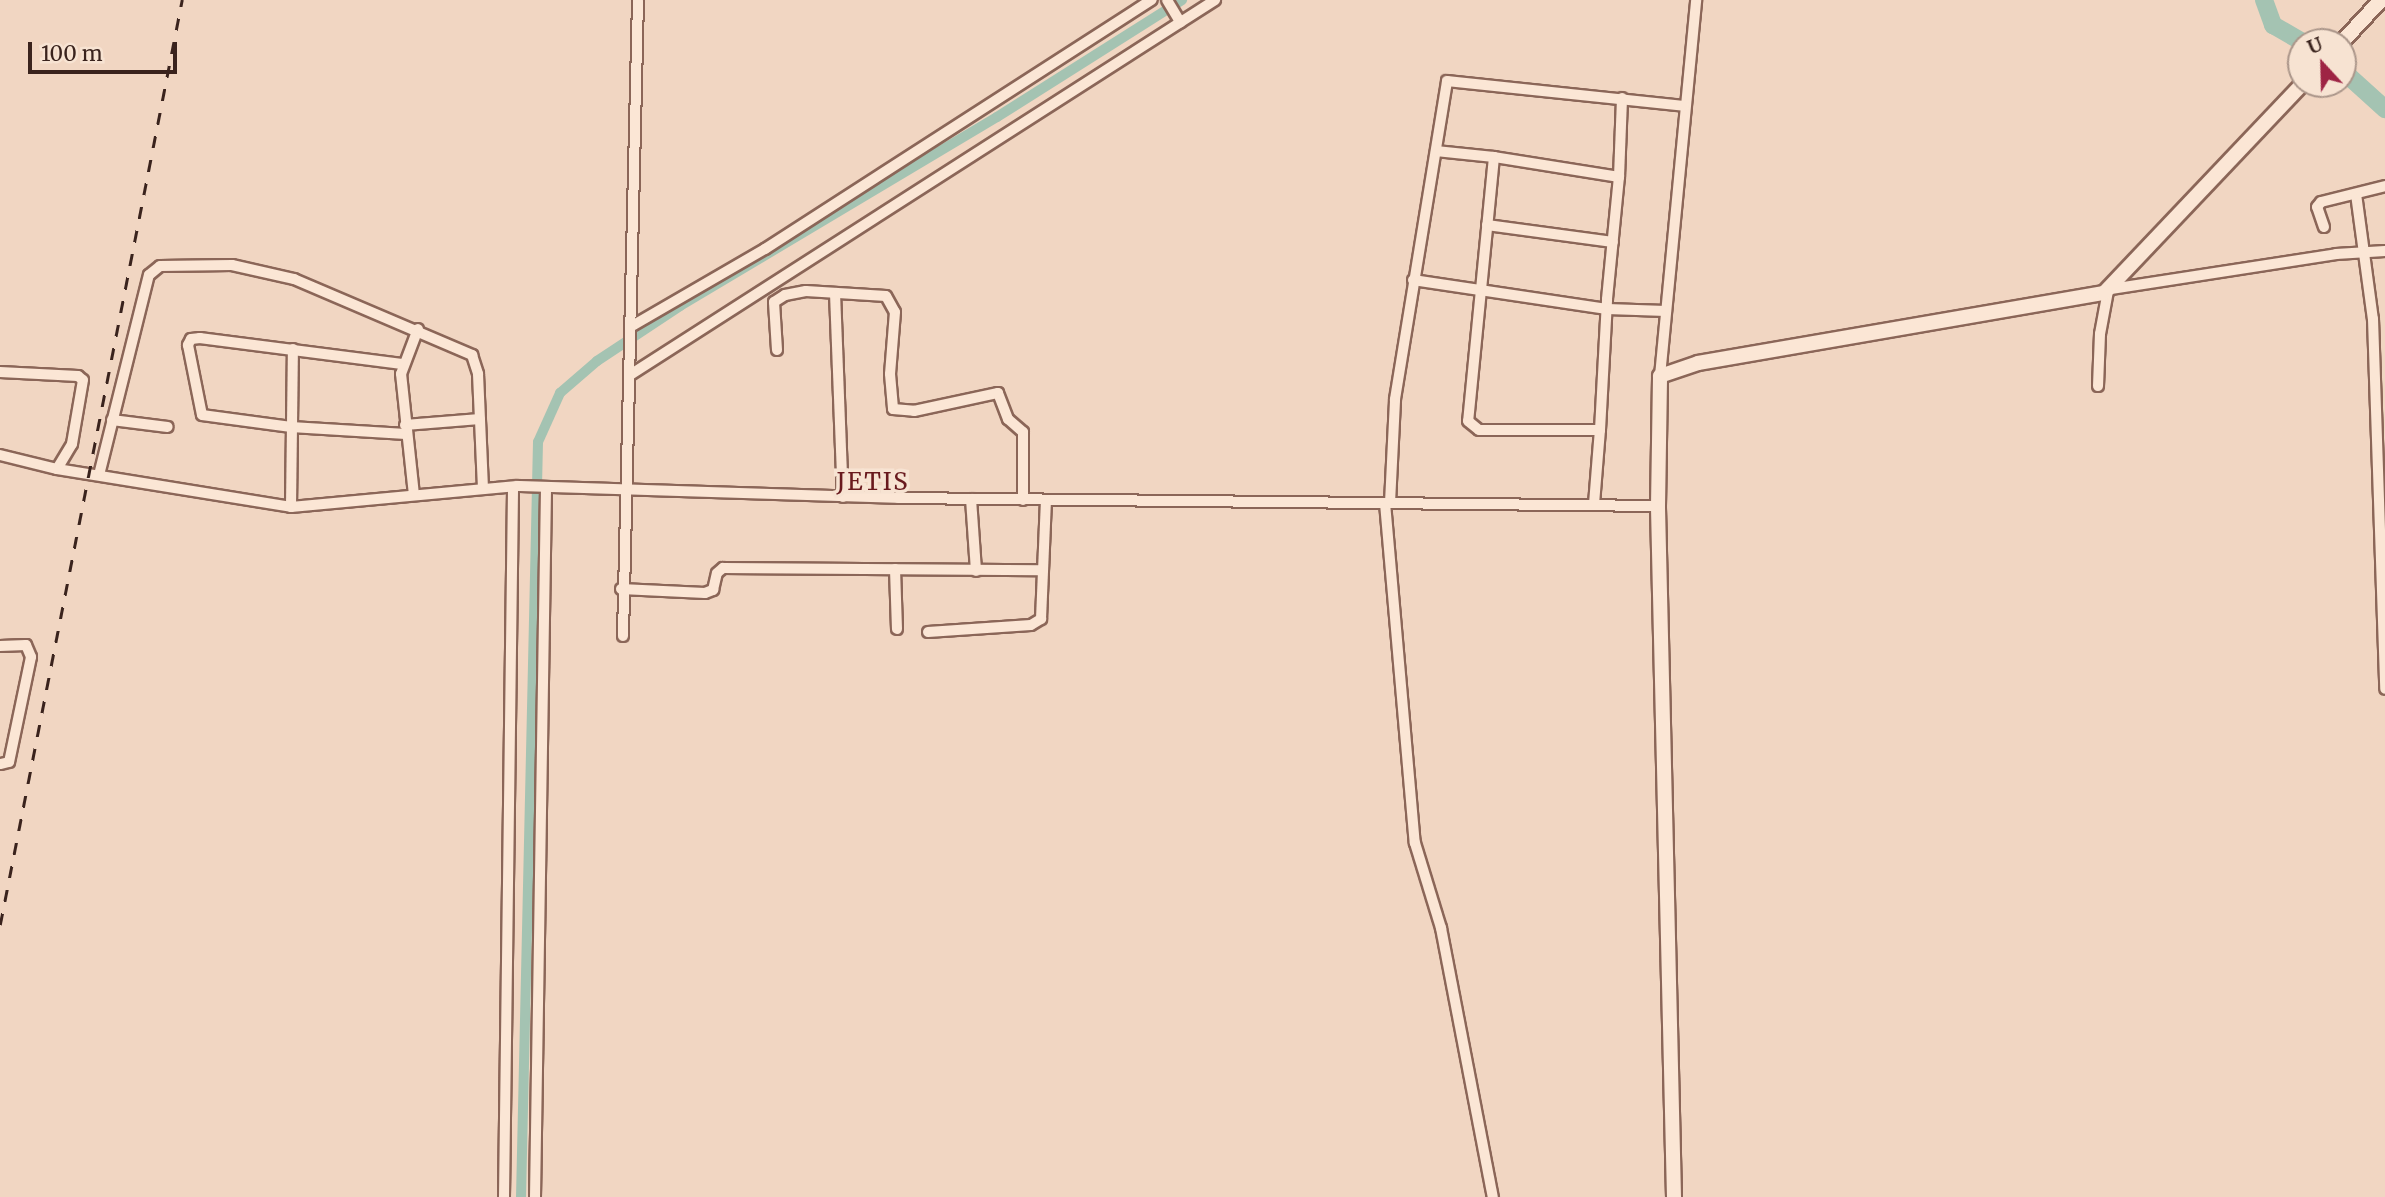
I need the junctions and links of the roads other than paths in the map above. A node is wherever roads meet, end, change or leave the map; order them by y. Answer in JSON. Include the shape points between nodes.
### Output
{"nodes":[{"id":1,"x":638,"y":0,"type":"edge"},
{"id":2,"x":1152,"y":0,"type":"edge"},
{"id":3,"x":1167,"y":0,"type":"edge"},
{"id":4,"x":1215,"y":0,"type":"edge"},
{"id":5,"x":1696,"y":0,"type":"edge"},
{"id":6,"x":2381,"y":0,"type":"edge"},
{"id":7,"x":1179,"y":20,"type":"junction"},
{"id":8,"x":2355,"y":28,"type":"edge"},
{"id":9,"x":1622,"y":98,"type":"junction"},
{"id":10,"x":2289,"y":98,"type":"edge"},
{"id":11,"x":1684,"y":106,"type":"junction"},
{"id":12,"x":1436,"y":151,"type":"junction"},
{"id":13,"x":1494,"y":157,"type":"junction"},
{"id":14,"x":1619,"y":177,"type":"junction"},
{"id":15,"x":2385,"y":186,"type":"edge"},
{"id":16,"x":2356,"y":194,"type":"junction"},
{"id":17,"x":1487,"y":225,"type":"junction"},
{"id":18,"x":2324,"y":227,"type":"dead end"},
{"id":19,"x":1613,"y":242,"type":"junction"},
{"id":20,"x":2385,"y":251,"type":"edge"},
{"id":21,"x":2367,"y":254,"type":"junction"},
{"id":22,"x":1413,"y":281,"type":"junction"},
{"id":23,"x":761,"y":289,"type":"junction"},
{"id":24,"x":1482,"y":290,"type":"junction"},
{"id":25,"x":2109,"y":290,"type":"junction"},
{"id":26,"x":835,"y":293,"type":"junction"},
{"id":27,"x":774,"y":302,"type":"junction"},
{"id":28,"x":1607,"y":309,"type":"junction"},
{"id":29,"x":1666,"y":311,"type":"junction"},
{"id":30,"x":418,"y":329,"type":"junction"},
{"id":31,"x":631,"y":331,"type":"junction"},
{"id":32,"x":293,"y":349,"type":"junction"},
{"id":33,"x":777,"y":350,"type":"dead end"},
{"id":34,"x":402,"y":364,"type":"junction"},
{"id":35,"x":0,"y":372,"type":"edge"},
{"id":36,"x":630,"y":375,"type":"junction"},
{"id":37,"x":1660,"y":376,"type":"junction"},
{"id":38,"x":2098,"y":386,"type":"dead end"},
{"id":39,"x":480,"y":419,"type":"junction"},
{"id":40,"x":112,"y":420,"type":"junction"},
{"id":41,"x":168,"y":427,"type":"dead end"},
{"id":42,"x":291,"y":427,"type":"junction"},
{"id":43,"x":405,"y":430,"type":"junction"},
{"id":44,"x":1600,"y":430,"type":"junction"},
{"id":45,"x":0,"y":455,"type":"edge"},
{"id":46,"x":57,"y":469,"type":"junction"},
{"id":47,"x":99,"y":475,"type":"junction"},
{"id":48,"x":515,"y":486,"type":"junction"},
{"id":49,"x":545,"y":487,"type":"junction"},
{"id":50,"x":483,"y":489,"type":"junction"},
{"id":51,"x":623,"y":491,"type":"junction"},
{"id":52,"x":414,"y":495,"type":"junction"},
{"id":53,"x":843,"y":497,"type":"junction"},
{"id":54,"x":971,"y":499,"type":"junction"},
{"id":55,"x":1023,"y":500,"type":"junction"},
{"id":56,"x":1046,"y":500,"type":"junction"},
{"id":57,"x":1387,"y":503,"type":"junction"},
{"id":58,"x":1594,"y":504,"type":"junction"},
{"id":59,"x":1658,"y":506,"type":"junction"},
{"id":60,"x":291,"y":507,"type":"junction"},
{"id":61,"x":895,"y":569,"type":"junction"},
{"id":62,"x":1041,"y":570,"type":"junction"},
{"id":63,"x":976,"y":571,"type":"junction"},
{"id":64,"x":2383,"y":584,"type":"edge"},
{"id":65,"x":621,"y":589,"type":"junction"},
{"id":66,"x":897,"y":629,"type":"dead end"},
{"id":67,"x":928,"y":632,"type":"dead end"},
{"id":68,"x":623,"y":636,"type":"dead end"},
{"id":69,"x":0,"y":646,"type":"edge"},
{"id":70,"x":2385,"y":689,"type":"edge"},
{"id":71,"x":0,"y":764,"type":"edge"},
{"id":72,"x":504,"y":1197,"type":"edge"},
{"id":73,"x":534,"y":1197,"type":"edge"},
{"id":74,"x":1493,"y":1197,"type":"edge"},
{"id":75,"x":1674,"y":1197,"type":"edge"}],
"edges":[{"from":1,"to":31,"type":"street"},
{"from":2,"to":31,"type":"street"},
{"from":3,"to":7,"type":"street"},
{"from":4,"to":7,"type":"street"},
{"from":5,"to":11,"type":"street"},
{"from":6,"to":8,"type":"main road"},
{"from":7,"to":23,"type":"street"},
{"from":9,"to":11,"type":"street"},
{"from":9,"to":12,"type":"street","via":[[1447,81]]},
{"from":9,"to":14,"type":"street"},
{"from":10,"to":25,"type":"main road"},
{"from":11,"to":29,"type":"street"},
{"from":12,"to":13,"type":"street"},
{"from":12,"to":22,"type":"street"},
{"from":13,"to":14,"type":"street"},
{"from":13,"to":17,"type":"street"},
{"from":14,"to":19,"type":"street"},
{"from":15,"to":16,"type":"street"},
{"from":16,"to":18,"type":"street","via":[[2318,204]]},
{"from":16,"to":21,"type":"street"},
{"from":17,"to":19,"type":"street"},
{"from":17,"to":24,"type":"street"},
{"from":19,"to":28,"type":"street"},
{"from":20,"to":21,"type":"street"},
{"from":21,"to":25,"type":"street","via":[[2336,254]]},
{"from":21,"to":64,"type":"street"},
{"from":22,"to":24,"type":"street"},
{"from":22,"to":57,"type":"street","via":[[1391,433]]},
{"from":23,"to":27,"type":"street"},
{"from":23,"to":36,"type":"street"},
{"from":24,"to":28,"type":"street"},
{"from":24,"to":44,"type":"street","via":[[1470,426]]},
{"from":25,"to":37,"type":"main road","via":[[1720,359],[1668,370]]},
{"from":25,"to":38,"type":"street","via":[[2100,334]]},
{"from":26,"to":27,"type":"street","via":[[797,291]]},
{"from":26,"to":53,"type":"street"},
{"from":26,"to":55,"type":"street","via":[[879,295],[894,305],[890,373],[895,410],[1000,394],[1008,419],[1023,432]]},
{"from":27,"to":33,"type":"street"},
{"from":28,"to":29,"type":"street"},
{"from":28,"to":44,"type":"street"},
{"from":29,"to":37,"type":"street"},
{"from":30,"to":34,"type":"street"},
{"from":30,"to":39,"type":"street","via":[[472,355],[478,374]]},
{"from":30,"to":40,"type":"street","via":[[261,269],[160,266],[146,284]]},
{"from":31,"to":36,"type":"street"},
{"from":32,"to":34,"type":"street"},
{"from":32,"to":42,"type":"street"},
{"from":32,"to":42,"type":"street","via":[[194,338],[188,345],[202,415]]},
{"from":34,"to":43,"type":"street"},
{"from":35,"to":46,"type":"street","via":[[78,376],[83,380],[72,444]]},
{"from":36,"to":51,"type":"street"},
{"from":37,"to":59,"type":"main road"},
{"from":39,"to":43,"type":"street"},
{"from":39,"to":50,"type":"street"},
{"from":40,"to":41,"type":"street"},
{"from":40,"to":47,"type":"street"},
{"from":42,"to":43,"type":"street"},
{"from":42,"to":60,"type":"street"},
{"from":43,"to":52,"type":"street"},
{"from":44,"to":58,"type":"street"},
{"from":45,"to":46,"type":"street"},
{"from":46,"to":47,"type":"street"},
{"from":47,"to":60,"type":"street"},
{"from":48,"to":49,"type":"street"},
{"from":48,"to":50,"type":"street"},
{"from":48,"to":72,"type":"street"},
{"from":49,"to":51,"type":"street"},
{"from":49,"to":73,"type":"street"},
{"from":50,"to":52,"type":"street"},
{"from":51,"to":53,"type":"street"},
{"from":51,"to":65,"type":"street"},
{"from":52,"to":60,"type":"street"},
{"from":53,"to":54,"type":"street"},
{"from":54,"to":55,"type":"street"},
{"from":54,"to":63,"type":"street"},
{"from":55,"to":56,"type":"street"},
{"from":56,"to":57,"type":"street"},
{"from":56,"to":62,"type":"street"},
{"from":57,"to":58,"type":"street"},
{"from":57,"to":74,"type":"street","via":[[1415,843],[1441,928]]},
{"from":58,"to":59,"type":"street"},
{"from":59,"to":75,"type":"main road"},
{"from":61,"to":63,"type":"street"},
{"from":61,"to":65,"type":"street","via":[[723,568],[713,590],[705,593]]},
{"from":61,"to":66,"type":"street"},
{"from":62,"to":63,"type":"street"},
{"from":62,"to":67,"type":"street","via":[[1041,619],[1035,623]]},
{"from":64,"to":70,"type":"street"},
{"from":65,"to":68,"type":"street"},
{"from":69,"to":71,"type":"street","via":[[26,645],[31,657],[9,762]]}]}
